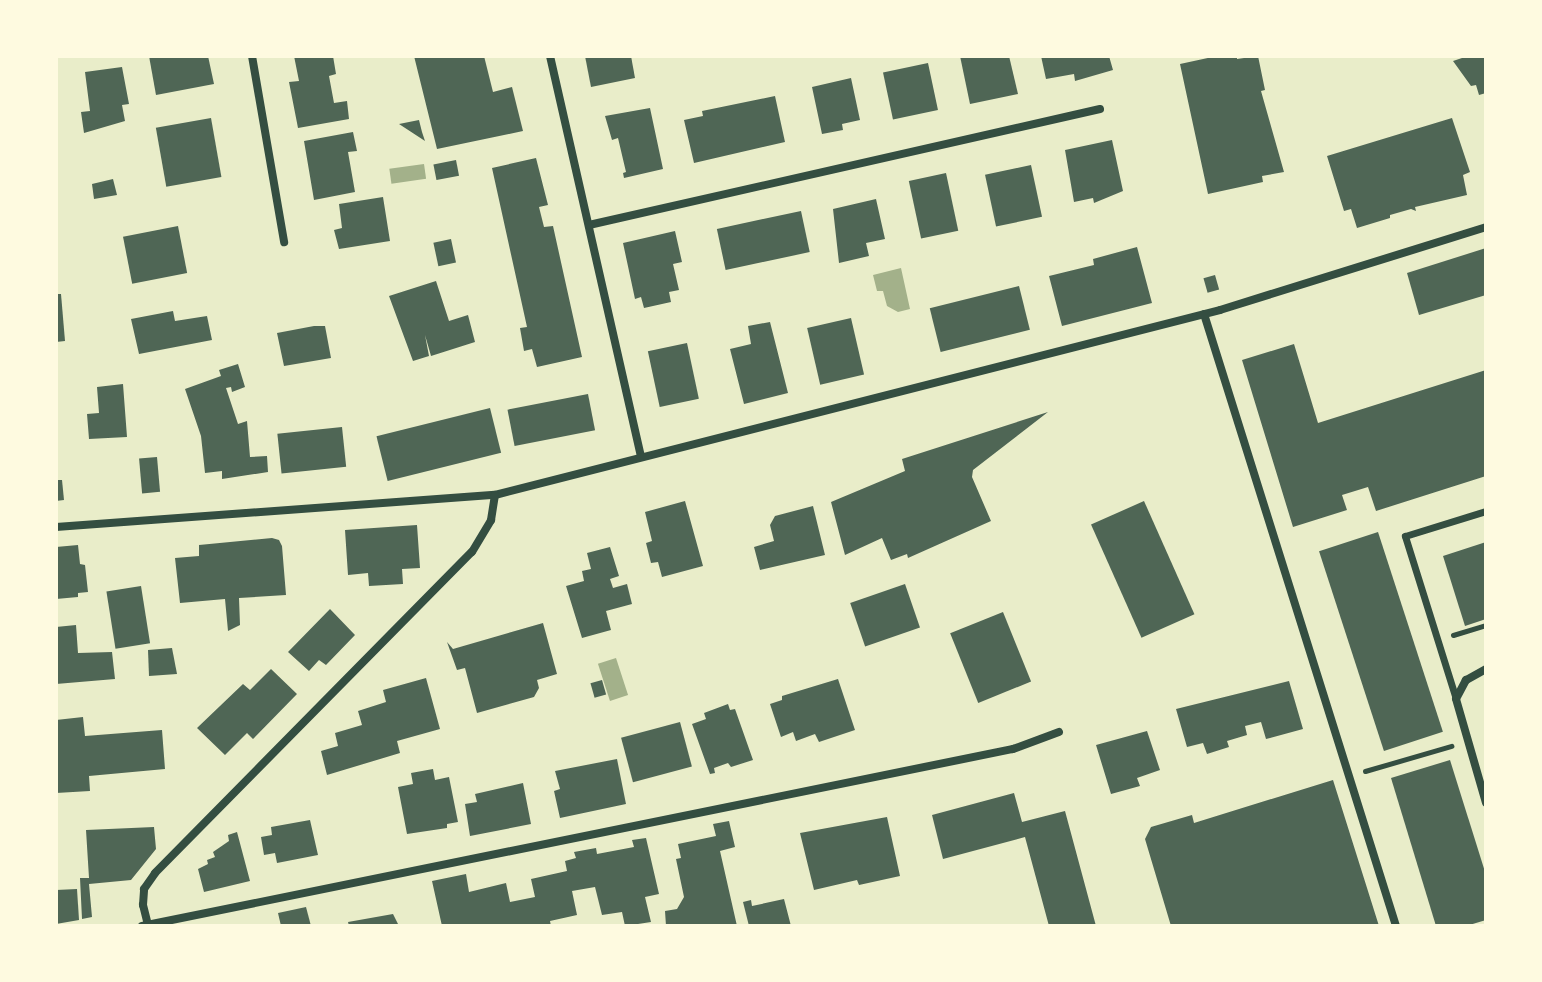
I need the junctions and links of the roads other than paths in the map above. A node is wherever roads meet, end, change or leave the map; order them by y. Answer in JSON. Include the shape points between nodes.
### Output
{"nodes":[{"id":1,"x":252,"y":56,"type":"edge"},
{"id":2,"x":550,"y":56,"type":"edge"},
{"id":3,"x":1100,"y":109,"type":"dead end"},
{"id":4,"x":589,"y":225,"type":"junction"},
{"id":5,"x":1486,"y":227,"type":"edge"},
{"id":6,"x":284,"y":242,"type":"dead end"},
{"id":7,"x":1204,"y":314,"type":"junction"},
{"id":8,"x":641,"y":457,"type":"junction"},
{"id":9,"x":495,"y":495,"type":"junction"},
{"id":10,"x":1486,"y":511,"type":"edge"},
{"id":11,"x":56,"y":527,"type":"edge"},
{"id":12,"x":1486,"y":669,"type":"edge"},
{"id":13,"x":1456,"y":699,"type":"junction"},
{"id":14,"x":1059,"y":732,"type":"dead end"},
{"id":15,"x":1486,"y":803,"type":"edge"},
{"id":16,"x":145,"y":925,"type":"edge"},
{"id":17,"x":1396,"y":926,"type":"edge"}],
"edges":[{"from":1,"to":6,"type":"street"},
{"from":2,"to":4,"type":"street"},
{"from":3,"to":4,"type":"street"},
{"from":4,"to":8,"type":"street"},
{"from":5,"to":7,"type":"street"},
{"from":7,"to":8,"type":"street"},
{"from":7,"to":17,"type":"street"},
{"from":8,"to":9,"type":"street"},
{"from":9,"to":11,"type":"street"},
{"from":9,"to":16,"type":"street","via":[[491,520],[472,552],[155,873],[144,889]]},
{"from":10,"to":13,"type":"street","via":[[1405,536]]},
{"from":12,"to":13,"type":"street","via":[[1466,680]]},
{"from":13,"to":15,"type":"street"},
{"from":14,"to":16,"type":"street","via":[[1013,749]]}]}
